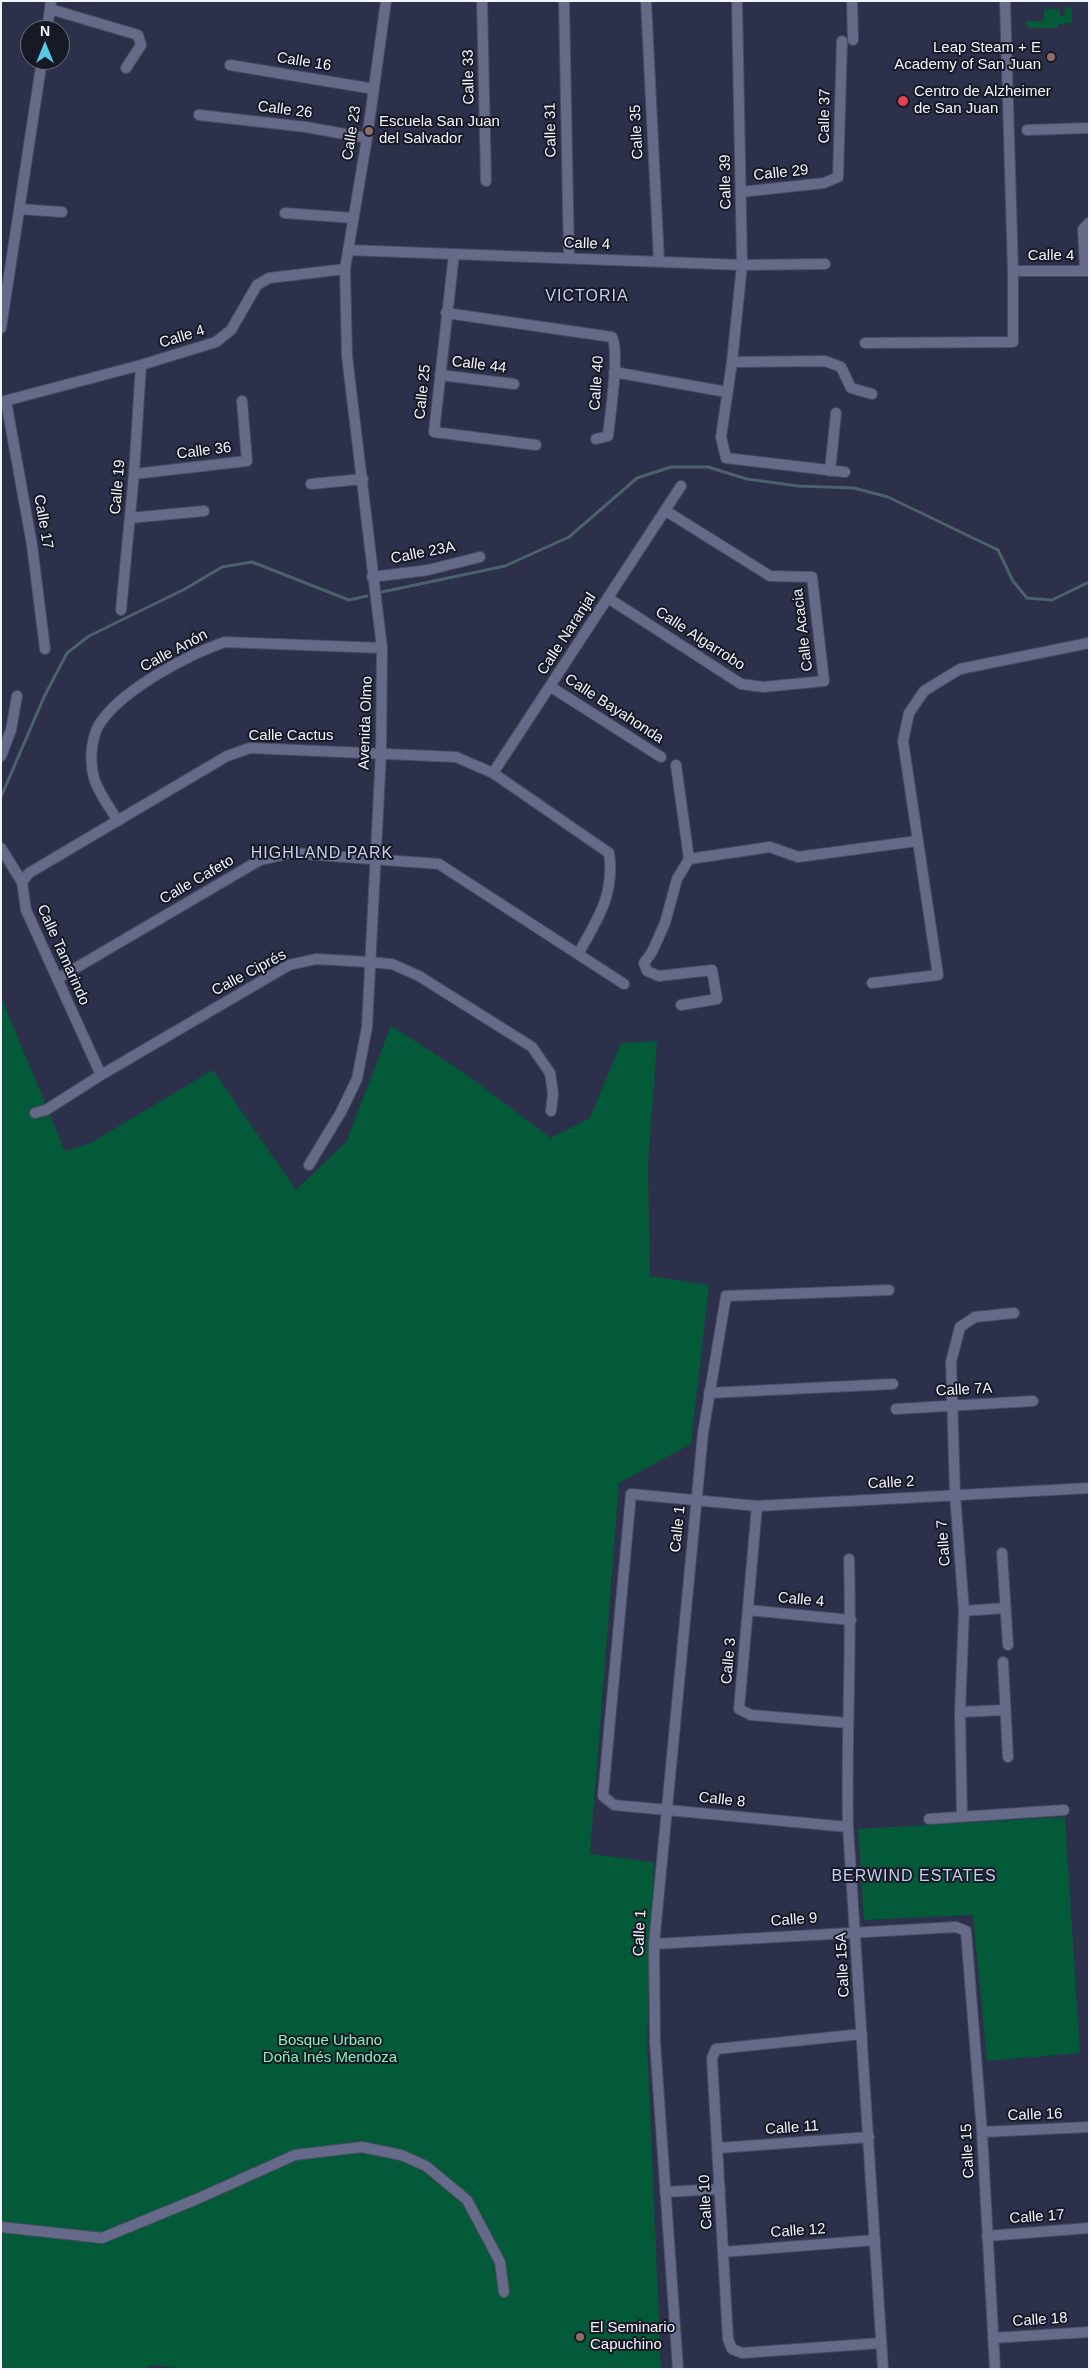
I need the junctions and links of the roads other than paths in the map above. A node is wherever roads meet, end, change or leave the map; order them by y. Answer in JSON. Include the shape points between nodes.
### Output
{"nodes":[{"id":1,"x":386,"y":1,"type":"edge"},
{"id":2,"x":482,"y":1,"type":"edge"},
{"id":3,"x":564,"y":1,"type":"edge"},
{"id":4,"x":646,"y":1,"type":"edge"},
{"id":5,"x":737,"y":1,"type":"edge"},
{"id":6,"x":852,"y":1,"type":"edge"},
{"id":7,"x":1005,"y":1,"type":"edge"},
{"id":8,"x":50,"y":5,"type":"edge"},
{"id":9,"x":48,"y":20,"type":"edge"},
{"id":10,"x":230,"y":65,"type":"dead end"},
{"id":11,"x":126,"y":68,"type":"dead end"},
{"id":12,"x":41,"y":70,"type":"edge"},
{"id":13,"x":374,"y":89,"type":"junction"},
{"id":14,"x":199,"y":115,"type":"dead end"},
{"id":15,"x":1089,"y":128,"type":"edge"},
{"id":16,"x":1026,"y":130,"type":"dead end"},
{"id":17,"x":367,"y":138,"type":"junction"},
{"id":18,"x":486,"y":181,"type":"dead end"},
{"id":19,"x":824,"y":184,"type":"joint"},
{"id":20,"x":741,"y":192,"type":"junction"},
{"id":21,"x":20,"y":209,"type":"junction"},
{"id":22,"x":62,"y":212,"type":"dead end"},
{"id":23,"x":286,"y":213,"type":"dead end"},
{"id":24,"x":353,"y":218,"type":"junction"},
{"id":25,"x":1089,"y":223,"type":"edge"},
{"id":26,"x":348,"y":250,"type":"junction"},
{"id":27,"x":454,"y":254,"type":"junction"},
{"id":28,"x":568,"y":258,"type":"junction"},
{"id":29,"x":659,"y":261,"type":"junction"},
{"id":30,"x":824,"y":264,"type":"dead end"},
{"id":31,"x":742,"y":265,"type":"junction"},
{"id":32,"x":345,"y":269,"type":"junction"},
{"id":33,"x":1013,"y":271,"type":"junction"},
{"id":34,"x":1087,"y":271,"type":"edge"},
{"id":35,"x":446,"y":313,"type":"junction"},
{"id":36,"x":1,"y":328,"type":"edge"},
{"id":37,"x":865,"y":343,"type":"dead end"},
{"id":38,"x":732,"y":362,"type":"junction"},
{"id":39,"x":141,"y":365,"type":"junction"},
{"id":40,"x":614,"y":372,"type":"junction"},
{"id":41,"x":440,"y":375,"type":"junction"},
{"id":42,"x":514,"y":384,"type":"dead end"},
{"id":43,"x":727,"y":392,"type":"junction"},
{"id":44,"x":872,"y":394,"type":"dead end"},
{"id":45,"x":242,"y":401,"type":"dead end"},
{"id":46,"x":4,"y":402,"type":"edge"},
{"id":47,"x":836,"y":413,"type":"dead end"},
{"id":48,"x":596,"y":439,"type":"dead end"},
{"id":49,"x":536,"y":445,"type":"dead end"},
{"id":50,"x":830,"y":471,"type":"junction"},
{"id":51,"x":845,"y":472,"type":"dead end"},
{"id":52,"x":134,"y":474,"type":"junction"},
{"id":53,"x":363,"y":479,"type":"junction"},
{"id":54,"x":311,"y":484,"type":"dead end"},
{"id":55,"x":681,"y":486,"type":"dead end"},
{"id":56,"x":666,"y":510,"type":"junction"},
{"id":57,"x":204,"y":511,"type":"dead end"},
{"id":58,"x":130,"y":518,"type":"junction"},
{"id":59,"x":480,"y":557,"type":"dead end"},
{"id":60,"x":372,"y":577,"type":"junction"},
{"id":61,"x":608,"y":598,"type":"junction"},
{"id":62,"x":121,"y":610,"type":"dead end"},
{"id":63,"x":1089,"y":643,"type":"edge"},
{"id":64,"x":382,"y":648,"type":"junction"},
{"id":65,"x":45,"y":649,"type":"dead end"},
{"id":66,"x":812,"y":682,"type":"joint"},
{"id":67,"x":551,"y":687,"type":"junction"},
{"id":68,"x":17,"y":696,"type":"dead end"},
{"id":69,"x":380,"y":753,"type":"junction"},
{"id":70,"x":1,"y":756,"type":"edge"},
{"id":71,"x":661,"y":757,"type":"dead end"},
{"id":72,"x":676,"y":765,"type":"dead end"},
{"id":73,"x":493,"y":773,"type":"junction"},
{"id":74,"x":118,"y":821,"type":"junction"},
{"id":75,"x":917,"y":841,"type":"junction"},
{"id":76,"x":1,"y":848,"type":"edge"},
{"id":77,"x":374,"y":858,"type":"junction"},
{"id":78,"x":689,"y":859,"type":"junction"},
{"id":79,"x":22,"y":882,"type":"junction"},
{"id":80,"x":578,"y":954,"type":"junction"},
{"id":81,"x":369,"y":962,"type":"junction"},
{"id":82,"x":57,"y":979,"type":"junction"},
{"id":83,"x":872,"y":983,"type":"dead end"},
{"id":84,"x":624,"y":984,"type":"dead end"},
{"id":85,"x":681,"y":1005,"type":"dead end"},
{"id":86,"x":101,"y":1075,"type":"junction"},
{"id":87,"x":551,"y":1111,"type":"dead end"},
{"id":88,"x":35,"y":1114,"type":"dead end"},
{"id":89,"x":309,"y":1165,"type":"dead end"},
{"id":90,"x":889,"y":1290,"type":"dead end"},
{"id":91,"x":1014,"y":1312,"type":"dead end"},
{"id":92,"x":893,"y":1384,"type":"dead end"},
{"id":93,"x":708,"y":1393,"type":"junction"},
{"id":94,"x":1033,"y":1401,"type":"dead end"},
{"id":95,"x":951,"y":1406,"type":"junction"},
{"id":96,"x":896,"y":1409,"type":"dead end"},
{"id":97,"x":1089,"y":1488,"type":"edge"},
{"id":98,"x":955,"y":1494,"type":"junction"},
{"id":99,"x":696,"y":1499,"type":"junction"},
{"id":100,"x":757,"y":1506,"type":"junction"},
{"id":101,"x":1002,"y":1553,"type":"dead end"},
{"id":102,"x":849,"y":1559,"type":"dead end"},
{"id":103,"x":1004,"y":1608,"type":"junction"},
{"id":104,"x":748,"y":1610,"type":"junction"},
{"id":105,"x":964,"y":1611,"type":"junction"},
{"id":106,"x":851,"y":1620,"type":"junction"},
{"id":107,"x":1008,"y":1645,"type":"dead end"},
{"id":108,"x":1003,"y":1662,"type":"dead end"},
{"id":109,"x":1005,"y":1710,"type":"junction"},
{"id":110,"x":960,"y":1712,"type":"junction"},
{"id":111,"x":848,"y":1723,"type":"junction"},
{"id":112,"x":1008,"y":1757,"type":"dead end"},
{"id":113,"x":604,"y":1788,"type":"joint"},
{"id":114,"x":665,"y":1809,"type":"junction"},
{"id":115,"x":1064,"y":1810,"type":"dead end"},
{"id":116,"x":962,"y":1816,"type":"junction"},
{"id":117,"x":929,"y":1819,"type":"dead end"},
{"id":118,"x":848,"y":1828,"type":"junction"},
{"id":119,"x":856,"y":1931,"type":"junction"},
{"id":120,"x":966,"y":1931,"type":"joint"},
{"id":121,"x":654,"y":1944,"type":"junction"},
{"id":122,"x":862,"y":2034,"type":"junction"},
{"id":123,"x":1089,"y":2127,"type":"edge"},
{"id":124,"x":982,"y":2132,"type":"junction"},
{"id":125,"x":868,"y":2137,"type":"junction"},
{"id":126,"x":718,"y":2148,"type":"junction"},
{"id":127,"x":720,"y":2189,"type":"junction"},
{"id":128,"x":665,"y":2192,"type":"junction"},
{"id":129,"x":1,"y":2227,"type":"edge"},
{"id":130,"x":1089,"y":2228,"type":"edge"},
{"id":131,"x":987,"y":2236,"type":"junction"},
{"id":132,"x":876,"y":2240,"type":"junction"},
{"id":133,"x":723,"y":2252,"type":"junction"},
{"id":134,"x":504,"y":2292,"type":"dead end"},
{"id":135,"x":1089,"y":2332,"type":"edge"},
{"id":136,"x":993,"y":2338,"type":"junction"},
{"id":137,"x":881,"y":2343,"type":"junction"},
{"id":138,"x":678,"y":2369,"type":"edge"},
{"id":139,"x":883,"y":2369,"type":"edge"},
{"id":140,"x":995,"y":2369,"type":"edge"}],
"edges":[{"from":1,"to":13,"type":"street","name":"Calle 23"},
{"from":2,"to":18,"type":"street","name":"Calle 33"},
{"from":3,"to":28,"type":"street","name":"Calle 31"},
{"from":4,"to":29,"type":"street","name":"Calle 35"},
{"from":5,"to":20,"type":"street","name":"Calle 39"},
{"from":6,"to":19,"type":"street","name":"Calle 37","via":[[838,177]]},
{"from":7,"to":33,"type":"street"},
{"from":8,"to":9,"type":"street"},
{"from":8,"to":11,"type":"street","via":[[138,35],[141,44]]},
{"from":10,"to":13,"type":"street","name":"Calle 16"},
{"from":12,"to":21,"type":"street"},
{"from":13,"to":17,"type":"street","name":"Calle 23"},
{"from":14,"to":17,"type":"street","name":"Calle 26","via":[[306,127]]},
{"from":15,"to":16,"type":"street"},
{"from":17,"to":24,"type":"street","name":"Calle 23"},
{"from":19,"to":20,"type":"street","name":"Calle 29"},
{"from":20,"to":31,"type":"street","name":"Calle 39"},
{"from":21,"to":22,"type":"street"},
{"from":21,"to":36,"type":"street"},
{"from":23,"to":24,"type":"street"},
{"from":24,"to":26,"type":"street","name":"Calle 23"},
{"from":25,"to":34,"type":"street","via":[[1083,229]]},
{"from":26,"to":27,"type":"street","name":"Calle 4"},
{"from":26,"to":32,"type":"street","name":"Calle 23"},
{"from":27,"to":28,"type":"street","name":"Calle 4"},
{"from":27,"to":35,"type":"street","name":"Calle 25"},
{"from":28,"to":29,"type":"street","name":"Calle 4"},
{"from":29,"to":31,"type":"street","name":"Calle 4"},
{"from":30,"to":31,"type":"street","name":"Calle 4"},
{"from":31,"to":38,"type":"street","name":"Calle 39"},
{"from":32,"to":39,"type":"street","name":"Calle 4","via":[[269,278],[257,285],[231,330],[216,342]]},
{"from":32,"to":53,"type":"street","name":"Avenida Olmo","via":[[347,356]]},
{"from":33,"to":34,"type":"street","name":"Calle 4"},
{"from":33,"to":37,"type":"street","via":[[1013,342]]},
{"from":35,"to":40,"type":"street","name":"Calle 40","via":[[612,337],[615,342]]},
{"from":35,"to":41,"type":"street","name":"Calle 25"},
{"from":38,"to":43,"type":"street","name":"Calle 39"},
{"from":38,"to":44,"type":"street","via":[[825,361],[841,367],[851,388]]},
{"from":39,"to":46,"type":"street","name":"Calle 4"},
{"from":39,"to":52,"type":"street","name":"Calle 19"},
{"from":40,"to":43,"type":"street"},
{"from":40,"to":48,"type":"street","name":"Calle 40","via":[[608,436]]},
{"from":41,"to":42,"type":"street","name":"Calle 44"},
{"from":41,"to":49,"type":"street","name":"Calle 25","via":[[434,432]]},
{"from":43,"to":50,"type":"street","name":"Calle 39","via":[[721,438],[726,458]]},
{"from":45,"to":52,"type":"street","name":"Calle 36","via":[[247,461]]},
{"from":46,"to":65,"type":"street","name":"Calle 17","via":[[32,545]]},
{"from":47,"to":50,"type":"street"},
{"from":50,"to":51,"type":"street","name":"Calle 39"},
{"from":52,"to":58,"type":"street","name":"Calle 19"},
{"from":53,"to":54,"type":"street"},
{"from":53,"to":60,"type":"street","name":"Avenida Olmo"},
{"from":55,"to":56,"type":"street","name":"Calle Naranjal"},
{"from":56,"to":61,"type":"street","name":"Calle Naranjal"},
{"from":56,"to":66,"type":"street","name":"Calle Acacia","via":[[770,576],[812,577],[824,681]]},
{"from":57,"to":58,"type":"street"},
{"from":58,"to":62,"type":"street","name":"Calle 19"},
{"from":59,"to":60,"type":"street","name":"Calle 23A","via":[[428,570]]},
{"from":60,"to":64,"type":"street","name":"Avenida Olmo"},
{"from":61,"to":66,"type":"street","name":"Calle Algarrobo","via":[[741,684],[763,687]]},
{"from":61,"to":67,"type":"street","name":"Calle Naranjal"},
{"from":63,"to":75,"type":"street","via":[[960,669],[924,692],[908,713],[903,741]]},
{"from":64,"to":69,"type":"street","name":"Avenida Olmo"},
{"from":64,"to":74,"type":"street","name":"Calle Anón","via":[[225,642],[205,648],[127,694],[102,720],[92,748],[94,778]]},
{"from":67,"to":71,"type":"street","name":"Calle Bayahonda"},
{"from":67,"to":73,"type":"street","name":"Calle Naranjal"},
{"from":68,"to":70,"type":"street","via":[[11,730]]},
{"from":69,"to":73,"type":"street","name":"Calle Cactus","via":[[456,757]]},
{"from":69,"to":74,"type":"street","name":"Calle Cactus","via":[[250,748],[227,756]]},
{"from":69,"to":77,"type":"street","name":"Avenida Olmo"},
{"from":72,"to":78,"type":"street"},
{"from":73,"to":80,"type":"street","name":"Calle Cactus","via":[[609,852],[612,872],[603,912]]},
{"from":74,"to":79,"type":"street","name":"Calle Cactus","via":[[28,874]]},
{"from":75,"to":78,"type":"street","via":[[798,857],[770,847]]},
{"from":75,"to":83,"type":"street","via":[[938,975]]},
{"from":76,"to":79,"type":"street","name":"Calle Tamarindo"},
{"from":77,"to":80,"type":"street","name":"Calle Cafeto","via":[[439,864]]},
{"from":77,"to":81,"type":"street","name":"Avenida Olmo"},
{"from":77,"to":82,"type":"street","name":"Calle Cafeto","via":[[291,853],[260,860]]},
{"from":78,"to":85,"type":"street","via":[[677,879],[665,923],[644,963],[647,971],[659,976],[712,970],[716,999]]},
{"from":79,"to":82,"type":"street","name":"Calle Tamarindo","via":[[26,910]]},
{"from":80,"to":84,"type":"street","name":"Calle Cafeto"},
{"from":81,"to":86,"type":"street","name":"Calle Ciprés","via":[[316,959],[289,966]]},
{"from":81,"to":87,"type":"street","name":"Calle Ciprés","via":[[392,964],[419,976],[532,1047],[550,1074]]},
{"from":81,"to":89,"type":"street","name":"Avenida Olmo","via":[[367,1027],[358,1079]]},
{"from":82,"to":86,"type":"street","name":"Calle Tamarindo"},
{"from":86,"to":88,"type":"street","name":"Calle Ciprés"},
{"from":90,"to":93,"type":"street","name":"Calle 1","via":[[726,1296]]},
{"from":91,"to":95,"type":"street","name":"Calle 7","via":[[975,1317],[960,1327],[951,1362]]},
{"from":92,"to":93,"type":"street"},
{"from":93,"to":99,"type":"street","name":"Calle 1"},
{"from":94,"to":95,"type":"street","name":"Calle 7A"},
{"from":95,"to":96,"type":"street","name":"Calle 7A"},
{"from":95,"to":98,"type":"street","name":"Calle 7"},
{"from":97,"to":98,"type":"street","name":"Calle 2"},
{"from":98,"to":100,"type":"street","name":"Calle 2"},
{"from":98,"to":105,"type":"street","name":"Calle 7"},
{"from":99,"to":100,"type":"street","name":"Calle 2"},
{"from":99,"to":113,"type":"street","name":"Calle 2","via":[[631,1494]]},
{"from":99,"to":114,"type":"street","name":"Calle 1"},
{"from":100,"to":104,"type":"street","name":"Calle 3"},
{"from":101,"to":103,"type":"street"},
{"from":102,"to":106,"type":"street","name":"Calle 15A"},
{"from":103,"to":105,"type":"street"},
{"from":103,"to":107,"type":"street"},
{"from":104,"to":106,"type":"street","name":"Calle 4"},
{"from":104,"to":111,"type":"street","name":"Calle 3","via":[[740,1709],[751,1715]]},
{"from":105,"to":110,"type":"street","name":"Calle 7"},
{"from":106,"to":111,"type":"street","name":"Calle 15A"},
{"from":108,"to":109,"type":"street"},
{"from":109,"to":110,"type":"street"},
{"from":109,"to":112,"type":"street"},
{"from":110,"to":116,"type":"street","name":"Calle 7"},
{"from":111,"to":118,"type":"street","name":"Calle 15A"},
{"from":113,"to":114,"type":"street","name":"Calle 8","via":[[603,1796],[614,1805]]},
{"from":114,"to":118,"type":"street","name":"Calle 8"},
{"from":114,"to":121,"type":"street","name":"Calle 1"},
{"from":115,"to":116,"type":"street"},
{"from":116,"to":117,"type":"street"},
{"from":118,"to":119,"type":"street","name":"Calle 15A"},
{"from":119,"to":120,"type":"street","name":"Calle 9","via":[[956,1927]]},
{"from":119,"to":121,"type":"street","name":"Calle 9"},
{"from":119,"to":122,"type":"street","name":"Calle 15A"},
{"from":120,"to":124,"type":"street","name":"Calle 15"},
{"from":121,"to":128,"type":"street","name":"Calle 1","via":[[654,2042]]},
{"from":122,"to":125,"type":"street","name":"Calle 15A"},
{"from":122,"to":126,"type":"street","name":"Calle 10","via":[[716,2049],[712,2058]]},
{"from":123,"to":124,"type":"street","name":"Calle 16"},
{"from":124,"to":131,"type":"street","name":"Calle 15"},
{"from":125,"to":126,"type":"street","name":"Calle 11"},
{"from":125,"to":132,"type":"street","name":"Calle 15A"},
{"from":126,"to":127,"type":"street","name":"Calle 10"},
{"from":127,"to":128,"type":"street"},
{"from":127,"to":133,"type":"street","name":"Calle 10"},
{"from":128,"to":138,"type":"street","name":"Calle 1"},
{"from":129,"to":134,"type":"street","via":[[102,2238],[197,2200],[295,2155],[362,2147],[401,2154],[426,2166],[467,2200],[500,2262]]},
{"from":130,"to":131,"type":"street","name":"Calle 17"},
{"from":131,"to":136,"type":"street","name":"Calle 15"},
{"from":132,"to":133,"type":"street","name":"Calle 12"},
{"from":132,"to":137,"type":"street","name":"Calle 15A"},
{"from":133,"to":137,"type":"street","name":"Calle 10","via":[[728,2339],[732,2349],[742,2353]]},
{"from":135,"to":136,"type":"street","name":"Calle 18"},
{"from":136,"to":140,"type":"street","name":"Calle 15"},
{"from":137,"to":139,"type":"street","name":"Calle 15A"}]}
